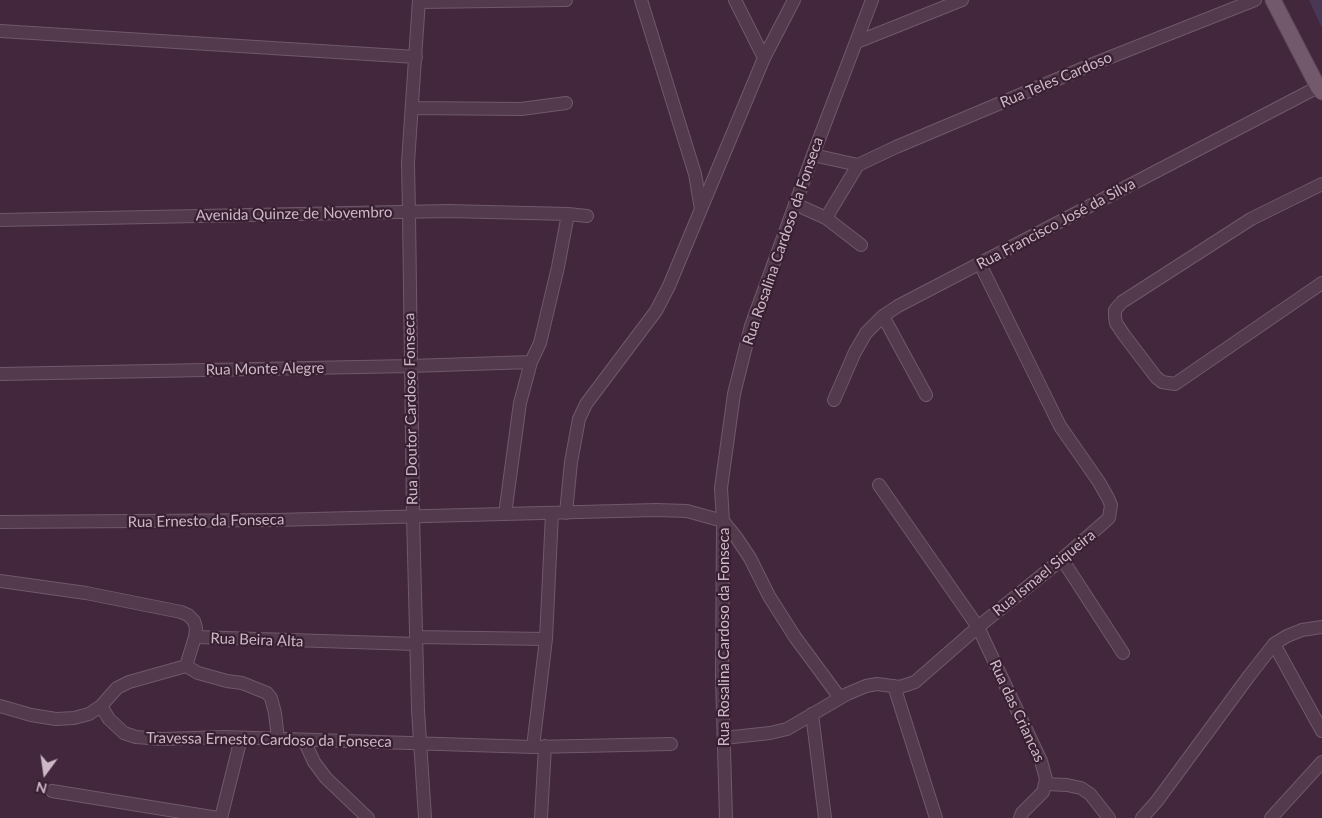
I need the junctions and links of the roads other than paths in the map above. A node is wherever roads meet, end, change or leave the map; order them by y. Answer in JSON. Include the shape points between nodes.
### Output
{"nodes":[{"id":1,"x":566,"y":0,"type":"edge"},
{"id":2,"x":641,"y":0,"type":"edge"},
{"id":3,"x":736,"y":0,"type":"edge"},
{"id":4,"x":794,"y":0,"type":"edge"},
{"id":5,"x":872,"y":0,"type":"edge"},
{"id":6,"x":1255,"y":0,"type":"edge"},
{"id":7,"x":1273,"y":0,"type":"edge"},
{"id":8,"x":419,"y":1,"type":"edge"},
{"id":9,"x":957,"y":1,"type":"edge"},
{"id":10,"x":0,"y":31,"type":"edge"},
{"id":11,"x":857,"y":42,"type":"junction"},
{"id":12,"x":416,"y":56,"type":"junction"},
{"id":13,"x":764,"y":58,"type":"junction"},
{"id":14,"x":1320,"y":90,"type":"edge"},
{"id":15,"x":566,"y":104,"type":"dead end"},
{"id":16,"x":412,"y":108,"type":"junction"},
{"id":17,"x":813,"y":155,"type":"junction"},
{"id":18,"x":858,"y":165,"type":"junction"},
{"id":19,"x":1322,"y":184,"type":"edge"},
{"id":20,"x":795,"y":204,"type":"junction"},
{"id":21,"x":701,"y":208,"type":"junction"},
{"id":22,"x":409,"y":213,"type":"junction"},
{"id":23,"x":568,"y":214,"type":"junction"},
{"id":24,"x":587,"y":216,"type":"dead end"},
{"id":25,"x":826,"y":218,"type":"junction"},
{"id":26,"x":0,"y":220,"type":"edge"},
{"id":27,"x":861,"y":245,"type":"dead end"},
{"id":28,"x":980,"y":264,"type":"junction"},
{"id":29,"x":1322,"y":283,"type":"edge"},
{"id":30,"x":883,"y":316,"type":"junction"},
{"id":31,"x":531,"y":362,"type":"junction"},
{"id":32,"x":410,"y":366,"type":"junction"},
{"id":33,"x":0,"y":374,"type":"edge"},
{"id":34,"x":926,"y":395,"type":"dead end"},
{"id":35,"x":834,"y":400,"type":"dead end"},
{"id":36,"x":879,"y":485,"type":"dead end"},
{"id":37,"x":552,"y":513,"type":"junction"},
{"id":38,"x":566,"y":513,"type":"junction"},
{"id":39,"x":505,"y":514,"type":"junction"},
{"id":40,"x":413,"y":515,"type":"junction"},
{"id":41,"x":723,"y":521,"type":"junction"},
{"id":42,"x":0,"y":522,"type":"edge"},
{"id":43,"x":1062,"y":560,"type":"junction"},
{"id":44,"x":0,"y":581,"type":"edge"},
{"id":45,"x":978,"y":627,"type":"junction"},
{"id":46,"x":1322,"y":627,"type":"edge"},
{"id":47,"x":195,"y":637,"type":"junction"},
{"id":48,"x":546,"y":639,"type":"junction"},
{"id":49,"x":416,"y":641,"type":"junction"},
{"id":50,"x":1274,"y":644,"type":"junction"},
{"id":51,"x":1123,"y":653,"type":"dead end"},
{"id":52,"x":186,"y":666,"type":"junction"},
{"id":53,"x":894,"y":686,"type":"junction"},
{"id":54,"x":840,"y":698,"type":"junction"},
{"id":55,"x":0,"y":706,"type":"edge"},
{"id":56,"x":101,"y":706,"type":"junction"},
{"id":57,"x":812,"y":714,"type":"junction"},
{"id":58,"x":1322,"y":731,"type":"edge"},
{"id":59,"x":241,"y":738,"type":"junction"},
{"id":60,"x":724,"y":738,"type":"junction"},
{"id":61,"x":278,"y":739,"type":"junction"},
{"id":62,"x":304,"y":740,"type":"junction"},
{"id":63,"x":420,"y":744,"type":"junction"},
{"id":64,"x":670,"y":744,"type":"dead end"},
{"id":65,"x":539,"y":747,"type":"junction"},
{"id":66,"x":1322,"y":762,"type":"edge"},
{"id":67,"x":1046,"y":784,"type":"junction"},
{"id":68,"x":52,"y":791,"type":"dead end"},
{"id":69,"x":220,"y":818,"type":"edge"},
{"id":70,"x":368,"y":818,"type":"edge"},
{"id":71,"x":425,"y":818,"type":"edge"},
{"id":72,"x":541,"y":818,"type":"edge"},
{"id":73,"x":726,"y":818,"type":"edge"},
{"id":74,"x":825,"y":818,"type":"edge"},
{"id":75,"x":936,"y":818,"type":"edge"},
{"id":76,"x":1020,"y":818,"type":"edge"},
{"id":77,"x":1109,"y":818,"type":"edge"},
{"id":78,"x":1142,"y":818,"type":"edge"},
{"id":79,"x":1271,"y":818,"type":"edge"}],
"edges":[{"from":1,"to":8,"type":"street"},
{"from":2,"to":21,"type":"street","via":[[695,174]]},
{"from":3,"to":13,"type":"street"},
{"from":4,"to":13,"type":"street"},
{"from":5,"to":11,"type":"street","name":"Rua Rosalina Cardoso da Fonseca"},
{"from":6,"to":18,"type":"street","name":"Rua Teles Cardoso","via":[[1089,66]]},
{"from":7,"to":14,"type":"main road"},
{"from":8,"to":12,"type":"street","name":"Rua Doutor Cardoso Fonseca"},
{"from":9,"to":11,"type":"street"},
{"from":10,"to":12,"type":"street"},
{"from":11,"to":17,"type":"street","name":"Rua Rosalina Cardoso da Fonseca"},
{"from":12,"to":16,"type":"street","name":"Rua Doutor Cardoso Fonseca"},
{"from":13,"to":21,"type":"street"},
{"from":14,"to":28,"type":"street","name":"Rua Francisco José da Silva"},
{"from":15,"to":16,"type":"street","via":[[521,109]]},
{"from":16,"to":22,"type":"street","name":"Rua Doutor Cardoso Fonseca"},
{"from":17,"to":18,"type":"street"},
{"from":17,"to":20,"type":"street","name":"Rua Rosalina Cardoso da Fonseca"},
{"from":18,"to":25,"type":"street"},
{"from":19,"to":29,"type":"street","via":[[1251,219],[1122,302],[1115,310],[1116,323],[1156,378],[1175,384]]},
{"from":20,"to":25,"type":"street"},
{"from":20,"to":41,"type":"street","name":"Rua Rosalina Cardoso da Fonseca","via":[[751,326],[734,394],[721,488]]},
{"from":21,"to":38,"type":"street","via":[[656,311],[586,404],[579,419]]},
{"from":22,"to":23,"type":"street","name":"Avenida Quinze de Novembro"},
{"from":22,"to":26,"type":"street","name":"Avenida Quinze de Novembro"},
{"from":22,"to":32,"type":"street","name":"Rua Doutor Cardoso Fonseca"},
{"from":23,"to":24,"type":"street","name":"Avenida Quinze de Novembro"},
{"from":23,"to":31,"type":"street","via":[[540,342]]},
{"from":25,"to":27,"type":"street"},
{"from":28,"to":30,"type":"street","name":"Rua Francisco José da Silva"},
{"from":28,"to":43,"type":"street","name":"Rua Ismael Siqueira","via":[[1060,426],[1111,504],[1109,518]]},
{"from":30,"to":34,"type":"street"},
{"from":30,"to":35,"type":"street","name":"Rua Francisco José da Silva","via":[[866,333]]},
{"from":31,"to":32,"type":"street","name":"Rua Monte Alegre"},
{"from":31,"to":39,"type":"street","via":[[520,403]]},
{"from":32,"to":33,"type":"street","name":"Rua Monte Alegre"},
{"from":32,"to":40,"type":"street","name":"Rua Doutor Cardoso Fonseca"},
{"from":36,"to":45,"type":"street","name":"Rua das Criancas"},
{"from":37,"to":38,"type":"street","name":"Rua Ernesto da Fonseca"},
{"from":37,"to":39,"type":"street","name":"Rua Ernesto da Fonseca"},
{"from":37,"to":48,"type":"street"},
{"from":38,"to":41,"type":"street","name":"Rua Ernesto da Fonseca","via":[[673,510]]},
{"from":39,"to":40,"type":"street","name":"Rua Ernesto da Fonseca"},
{"from":40,"to":42,"type":"street","name":"Rua Ernesto da Fonseca","via":[[276,520]]},
{"from":40,"to":49,"type":"street","name":"Rua Doutor Cardoso Fonseca"},
{"from":41,"to":54,"type":"street","via":[[750,558],[795,637]]},
{"from":41,"to":60,"type":"street","name":"Rua Rosalina Cardoso da Fonseca"},
{"from":43,"to":45,"type":"street","name":"Rua Ismael Siqueira"},
{"from":43,"to":51,"type":"street"},
{"from":44,"to":47,"type":"street","name":"Rua Beira Alta","via":[[86,593],[181,612],[194,621]]},
{"from":45,"to":53,"type":"street","name":"Rua Ismael Siqueira","via":[[915,682]]},
{"from":45,"to":67,"type":"street","name":"Rua das Criancas","via":[[1041,761]]},
{"from":46,"to":50,"type":"street","via":[[1302,630]]},
{"from":47,"to":49,"type":"street","name":"Rua Beira Alta"},
{"from":47,"to":52,"type":"street"},
{"from":48,"to":49,"type":"street","name":"Rua Beira Alta"},
{"from":48,"to":65,"type":"street"},
{"from":49,"to":63,"type":"street","name":"Rua Doutor Cardoso Fonseca"},
{"from":50,"to":58,"type":"street"},
{"from":50,"to":78,"type":"street"},
{"from":52,"to":56,"type":"street","via":[[117,688]]},
{"from":52,"to":61,"type":"street","via":[[198,673],[242,683],[267,693],[275,713]]},
{"from":53,"to":54,"type":"street","name":"Rua Ismael Siqueira","via":[[866,686]]},
{"from":53,"to":75,"type":"street"},
{"from":54,"to":57,"type":"street","name":"Rua Ismael Siqueira"},
{"from":55,"to":56,"type":"street","via":[[31,716],[56,719],[89,714]]},
{"from":56,"to":59,"type":"street","name":"Travessa Ernesto Cardoso da Fonseca","via":[[115,727],[136,737]]},
{"from":57,"to":60,"type":"street","name":"Rua Ismael Siqueira","via":[[787,729],[770,734]]},
{"from":57,"to":74,"type":"street"},
{"from":59,"to":61,"type":"street","name":"Travessa Ernesto Cardoso da Fonseca"},
{"from":59,"to":69,"type":"street"},
{"from":60,"to":73,"type":"street","name":"Rua Rosalina Cardoso da Fonseca"},
{"from":61,"to":62,"type":"street","name":"Travessa Ernesto Cardoso da Fonseca"},
{"from":62,"to":63,"type":"street","name":"Travessa Ernesto Cardoso da Fonseca"},
{"from":62,"to":70,"type":"street","via":[[322,773]]},
{"from":63,"to":65,"type":"street","name":"Travessa Ernesto Cardoso da Fonseca"},
{"from":63,"to":71,"type":"street","name":"Rua Doutor Cardoso Fonseca"},
{"from":64,"to":65,"type":"street","name":"Travessa Ernesto Cardoso da Fonseca"},
{"from":65,"to":72,"type":"street"},
{"from":66,"to":79,"type":"street"},
{"from":67,"to":76,"type":"street","via":[[1039,798]]},
{"from":67,"to":77,"type":"street","via":[[1081,788]]},
{"from":68,"to":69,"type":"street"}]}
